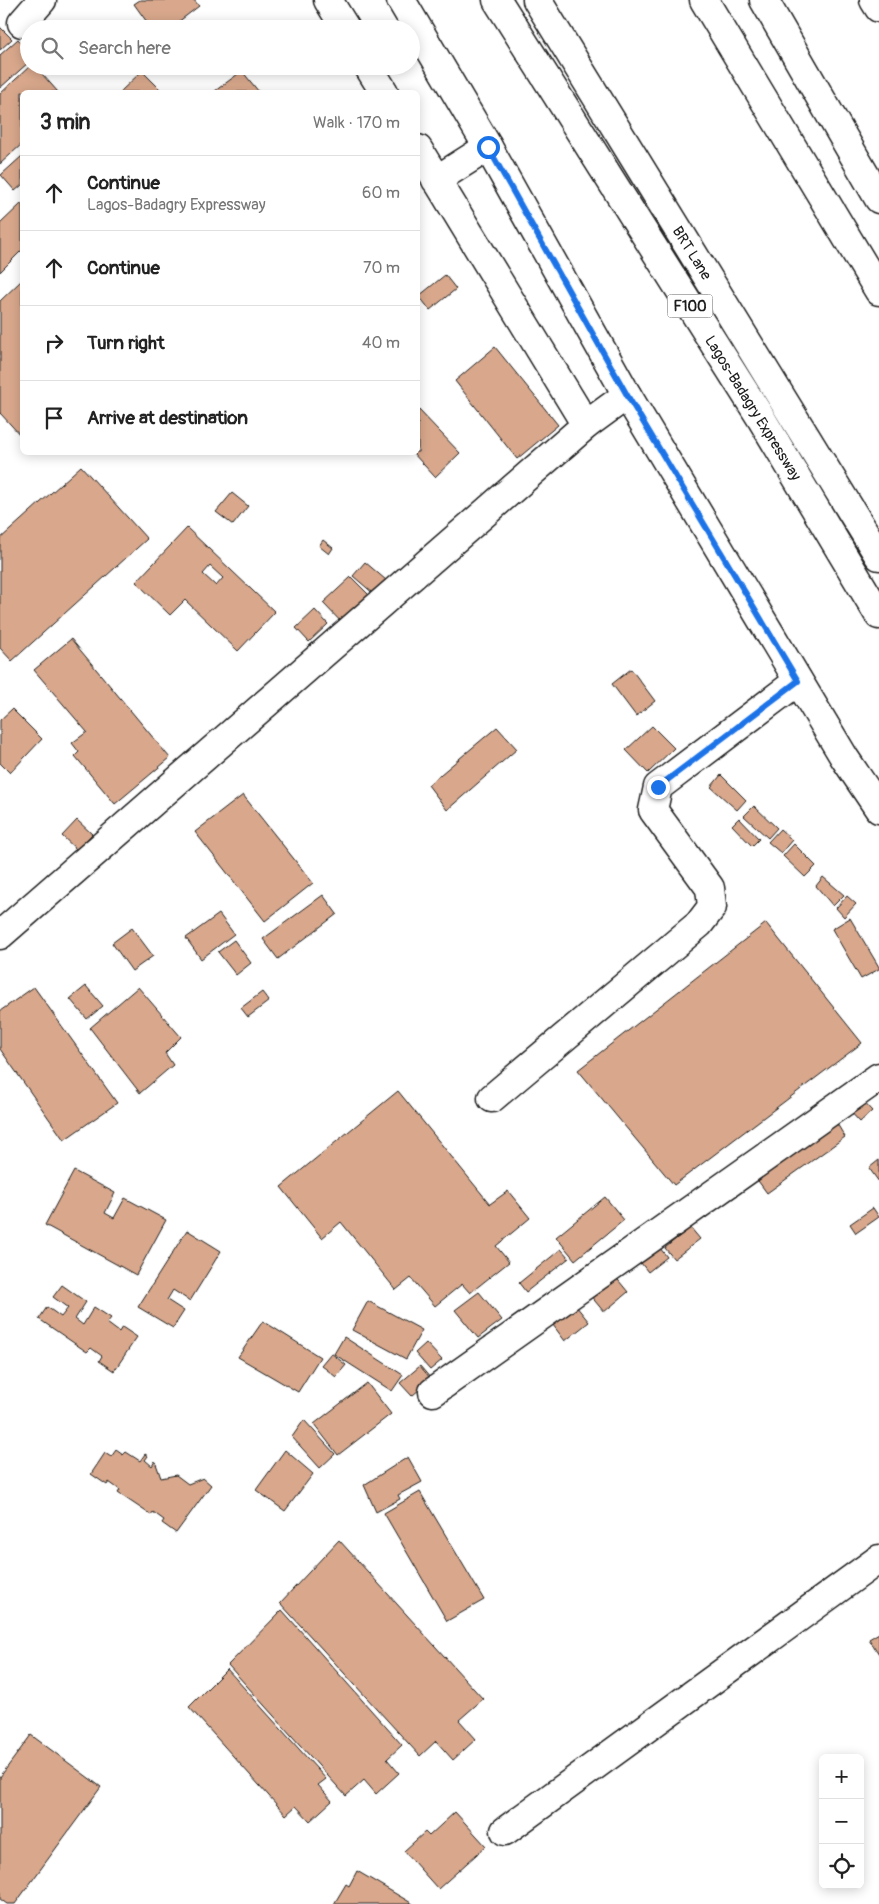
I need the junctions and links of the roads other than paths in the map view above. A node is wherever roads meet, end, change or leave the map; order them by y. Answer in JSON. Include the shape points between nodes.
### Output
{"nodes":[{"id":1,"x":42,"y":0,"type":"edge"},
{"id":2,"x":328,"y":0,"type":"edge"},
{"id":3,"x":401,"y":0,"type":"edge"},
{"id":4,"x":497,"y":0,"type":"edge"},
{"id":5,"x":537,"y":0,"type":"edge"},
{"id":6,"x":704,"y":0,"type":"edge"},
{"id":7,"x":764,"y":0,"type":"edge"},
{"id":8,"x":874,"y":0,"type":"edge"},
{"id":9,"x":879,"y":8,"type":"edge"},
{"id":10,"x":25,"y":20,"type":"edge"},
{"id":11,"x":340,"y":20,"type":"edge"},
{"id":12,"x":413,"y":20,"type":"edge"},
{"id":13,"x":420,"y":32,"type":"edge"},
{"id":14,"x":374,"y":75,"type":"edge"},
{"id":15,"x":383,"y":90,"type":"edge"},
{"id":16,"x":488,"y":147,"type":"junction"},
{"id":17,"x":420,"y":152,"type":"edge"},
{"id":18,"x":436,"y":180,"type":"junction"},
{"id":19,"x":879,"y":199,"type":"edge"},
{"id":20,"x":879,"y":291,"type":"edge"},
{"id":21,"x":627,"y":395,"type":"junction"},
{"id":22,"x":586,"y":425,"type":"junction"},
{"id":23,"x":879,"y":556,"type":"edge"},
{"id":24,"x":879,"y":615,"type":"edge"},
{"id":25,"x":798,"y":681,"type":"junction"},
{"id":26,"x":879,"y":809,"type":"edge"},
{"id":27,"x":0,"y":935,"type":"edge"},
{"id":28,"x":879,"y":1077,"type":"edge"},
{"id":29,"x":492,"y":1098,"type":"dead end"},
{"id":30,"x":433,"y":1392,"type":"dead end"},
{"id":31,"x":879,"y":1559,"type":"edge"},
{"id":32,"x":505,"y":1831,"type":"dead end"}],
"edges":[{"from":1,"to":10,"type":"main road"},
{"from":2,"to":11,"type":"main road"},
{"from":3,"to":12,"type":"main road"},
{"from":4,"to":24,"type":"main road","name":"Lagos-Badagry Expressway","number":"F100","via":[[761,418]]},
{"from":5,"to":23,"type":"main road","name":"BRT Lane"},
{"from":6,"to":20,"type":"main road"},
{"from":7,"to":19,"type":"main road"},
{"from":8,"to":9,"type":"main road"},
{"from":13,"to":16,"type":"main road"},
{"from":14,"to":15,"type":"main road"},
{"from":16,"to":18,"type":"main road"},
{"from":16,"to":21,"type":"main road"},
{"from":17,"to":18,"type":"main road"},
{"from":18,"to":22,"type":"main road"},
{"from":21,"to":22,"type":"main road"},
{"from":21,"to":25,"type":"main road"},
{"from":22,"to":27,"type":"main road"},
{"from":25,"to":26,"type":"main road"},
{"from":25,"to":29,"type":"main road","via":[[658,787],[653,810],[710,888],[712,907],[699,924]]},
{"from":28,"to":30,"type":"main road"},
{"from":31,"to":32,"type":"main road"}]}
